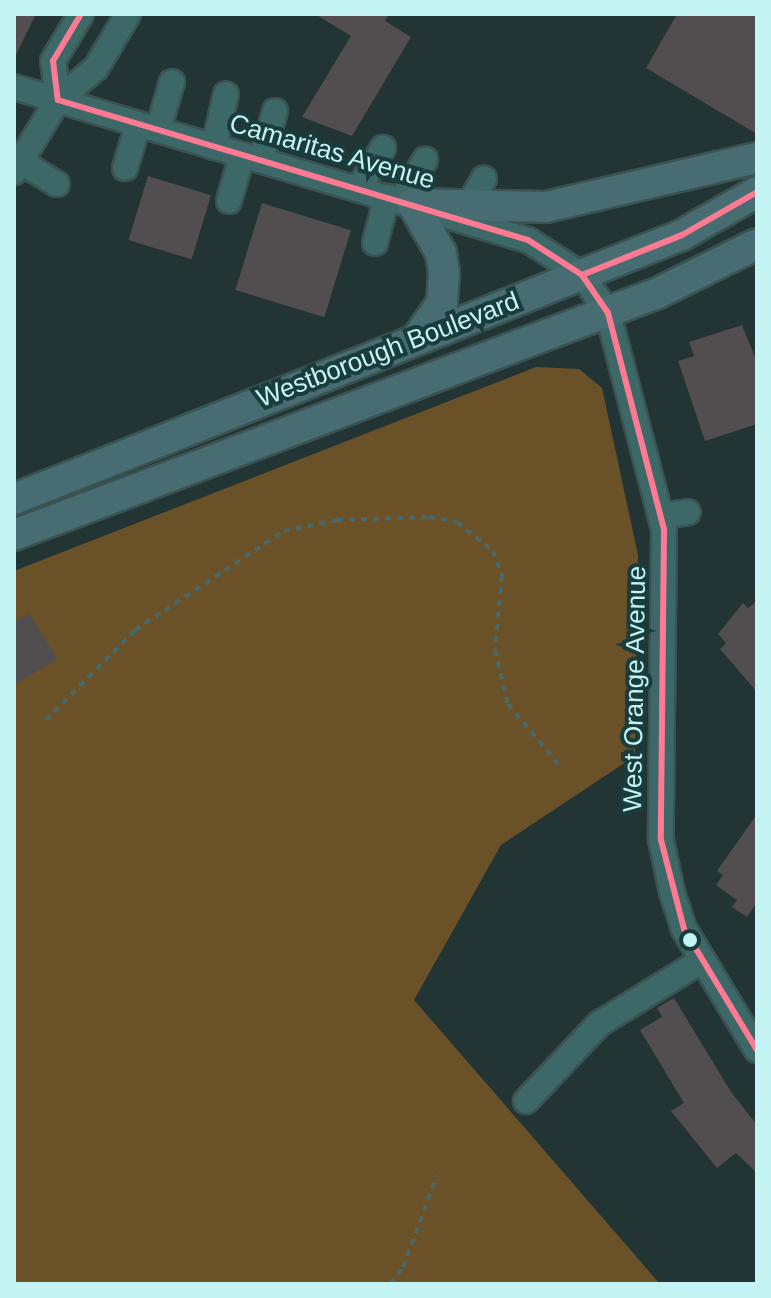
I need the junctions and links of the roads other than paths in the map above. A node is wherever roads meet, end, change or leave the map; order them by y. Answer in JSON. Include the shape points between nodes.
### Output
{"nodes":[{"id":1,"x":81,"y":14,"type":"edge"},
{"id":2,"x":128,"y":14,"type":"edge"},
{"id":3,"x":172,"y":82,"type":"dead end"},
{"id":4,"x":14,"y":87,"type":"edge"},
{"id":5,"x":226,"y":94,"type":"dead end"},
{"id":6,"x":58,"y":100,"type":"junction"},
{"id":7,"x":275,"y":111,"type":"dead end"},
{"id":8,"x":148,"y":128,"type":"junction"},
{"id":9,"x":214,"y":147,"type":"junction"},
{"id":10,"x":383,"y":148,"type":"dead end"},
{"id":11,"x":252,"y":158,"type":"junction"},
{"id":12,"x":757,"y":158,"type":"edge"},
{"id":13,"x":425,"y":160,"type":"dead end"},
{"id":14,"x":18,"y":167,"type":"edge"},
{"id":15,"x":125,"y":168,"type":"dead end"},
{"id":16,"x":484,"y":179,"type":"dead end"},
{"id":17,"x":57,"y":184,"type":"dead end"},
{"id":18,"x":359,"y":188,"type":"junction"},
{"id":19,"x":757,"y":192,"type":"edge"},
{"id":20,"x":229,"y":201,"type":"dead end"},
{"id":21,"x":400,"y":201,"type":"junction"},
{"id":22,"x":467,"y":208,"type":"junction"},
{"id":23,"x":375,"y":243,"type":"dead end"},
{"id":24,"x":757,"y":244,"type":"edge"},
{"id":25,"x":582,"y":275,"type":"junction"},
{"id":26,"x":608,"y":313,"type":"junction"},
{"id":27,"x":418,"y":337,"type":"junction"},
{"id":28,"x":14,"y":499,"type":"edge"},
{"id":29,"x":688,"y":512,"type":"dead end"},
{"id":30,"x":661,"y":516,"type":"junction"},
{"id":31,"x":14,"y":535,"type":"edge"},
{"id":32,"x":701,"y":961,"type":"junction"},
{"id":33,"x":757,"y":1050,"type":"edge"},
{"id":34,"x":526,"y":1101,"type":"dead end"}],
"edges":[{"from":1,"to":6,"type":"street","via":[[53,61]]},
{"from":2,"to":6,"type":"street","via":[[96,68]]},
{"from":3,"to":8,"type":"street"},
{"from":4,"to":6,"type":"street","name":"Camaritas Avenue"},
{"from":5,"to":9,"type":"street"},
{"from":6,"to":8,"type":"street","name":"Camaritas Avenue"},
{"from":6,"to":14,"type":"street"},
{"from":7,"to":11,"type":"street"},
{"from":8,"to":9,"type":"street","name":"Camaritas Avenue"},
{"from":8,"to":15,"type":"street"},
{"from":9,"to":11,"type":"street","name":"Camaritas Avenue"},
{"from":10,"to":18,"type":"street"},
{"from":11,"to":18,"type":"street","name":"Camaritas Avenue"},
{"from":11,"to":20,"type":"street"},
{"from":12,"to":22,"type":"main road","via":[[575,202]]},
{"from":13,"to":21,"type":"street"},
{"from":14,"to":17,"type":"street"},
{"from":16,"to":22,"type":"street"},
{"from":18,"to":21,"type":"street","name":"Camaritas Avenue"},
{"from":19,"to":25,"type":"main road","name":"Westborough Boulevard","via":[[682,235]]},
{"from":21,"to":22,"type":"main road"},
{"from":21,"to":23,"type":"street"},
{"from":21,"to":25,"type":"street","name":"Camaritas Avenue","via":[[528,240]]},
{"from":21,"to":27,"type":"main road","via":[[441,253],[444,273],[442,303]]},
{"from":24,"to":26,"type":"main road","name":"Westborough Boulevard","via":[[702,274]]},
{"from":25,"to":26,"type":"street","name":"Camaritas Avenue"},
{"from":25,"to":27,"type":"main road","name":"Westborough Boulevard"},
{"from":26,"to":30,"type":"street","name":"West Orange Avenue"},
{"from":26,"to":31,"type":"main road","name":"Westborough Boulevard"},
{"from":27,"to":28,"type":"main road","name":"Westborough Boulevard"},
{"from":29,"to":30,"type":"street"},
{"from":30,"to":32,"type":"street","name":"West Orange Avenue","via":[[661,840],[684,929]]},
{"from":32,"to":33,"type":"street","name":"West Orange Avenue"},
{"from":32,"to":34,"type":"street","via":[[599,1024]]}]}
